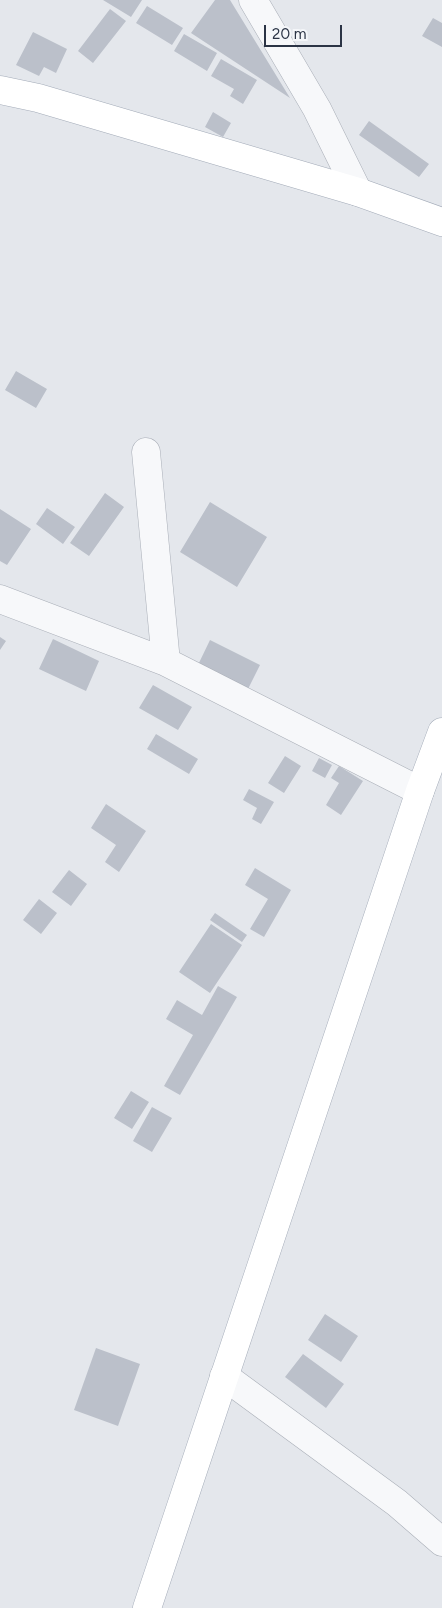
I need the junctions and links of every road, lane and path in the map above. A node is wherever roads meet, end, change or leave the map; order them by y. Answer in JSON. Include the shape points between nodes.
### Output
{"nodes":[{"id":1,"x":253,"y":0,"type":"edge"},
{"id":2,"x":0,"y":90,"type":"edge"},
{"id":3,"x":358,"y":192,"type":"junction"},
{"id":4,"x":442,"y":222,"type":"edge"},
{"id":5,"x":146,"y":452,"type":"dead end"},
{"id":6,"x":0,"y":599,"type":"edge"},
{"id":7,"x":166,"y":662,"type":"junction"},
{"id":8,"x":442,"y":732,"type":"edge"},
{"id":9,"x":420,"y":791,"type":"junction"},
{"id":10,"x":224,"y":1376,"type":"junction"},
{"id":11,"x":442,"y":1542,"type":"edge"},
{"id":12,"x":147,"y":1608,"type":"edge"}],
"edges":[{"from":1,"to":3,"type":"street","via":[[316,109]]},
{"from":2,"to":3,"type":"main road","via":[[38,98]]},
{"from":3,"to":4,"type":"main road"},
{"from":5,"to":7,"type":"street"},
{"from":6,"to":7,"type":"street"},
{"from":7,"to":9,"type":"street"},
{"from":8,"to":9,"type":"main road"},
{"from":9,"to":10,"type":"main road"},
{"from":10,"to":11,"type":"street","via":[[397,1503]]},
{"from":10,"to":12,"type":"main road"}]}
